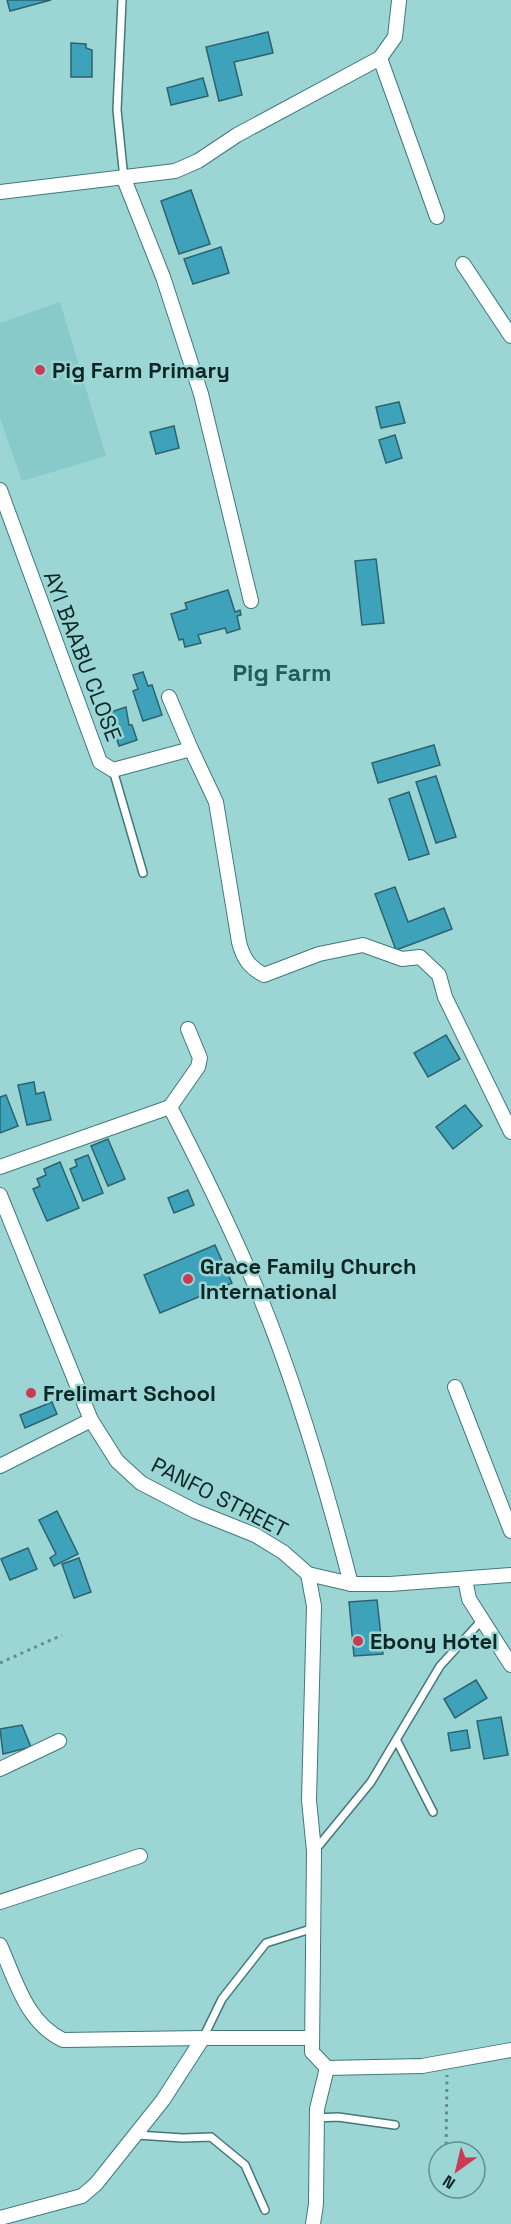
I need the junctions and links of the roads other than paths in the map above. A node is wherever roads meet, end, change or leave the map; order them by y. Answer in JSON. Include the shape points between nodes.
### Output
{"nodes":[{"id":1,"x":122,"y":0,"type":"edge"},
{"id":2,"x":399,"y":1,"type":"edge"},
{"id":3,"x":380,"y":58,"type":"junction"},
{"id":4,"x":124,"y":179,"type":"junction"},
{"id":5,"x":0,"y":192,"type":"edge"},
{"id":6,"x":437,"y":217,"type":"dead end"},
{"id":7,"x":463,"y":264,"type":"dead end"},
{"id":8,"x":511,"y":336,"type":"edge"},
{"id":9,"x":0,"y":490,"type":"edge"},
{"id":10,"x":251,"y":601,"type":"dead end"},
{"id":11,"x":169,"y":697,"type":"dead end"},
{"id":12,"x":191,"y":749,"type":"junction"},
{"id":13,"x":113,"y":770,"type":"junction"},
{"id":14,"x":143,"y":873,"type":"dead end"},
{"id":15,"x":188,"y":1029,"type":"dead end"},
{"id":16,"x":170,"y":1107,"type":"junction"},
{"id":17,"x":511,"y":1132,"type":"edge"},
{"id":18,"x":0,"y":1167,"type":"edge"},
{"id":19,"x":0,"y":1195,"type":"edge"},
{"id":20,"x":455,"y":1387,"type":"dead end"},
{"id":21,"x":91,"y":1420,"type":"junction"},
{"id":22,"x":0,"y":1466,"type":"edge"},
{"id":23,"x":511,"y":1531,"type":"edge"},
{"id":24,"x":308,"y":1574,"type":"junction"},
{"id":25,"x":511,"y":1575,"type":"edge"},
{"id":26,"x":465,"y":1580,"type":"junction"},
{"id":27,"x":351,"y":1584,"type":"junction"},
{"id":28,"x":481,"y":1621,"type":"junction"},
{"id":29,"x":511,"y":1665,"type":"edge"},
{"id":30,"x":59,"y":1741,"type":"dead end"},
{"id":31,"x":398,"y":1741,"type":"junction"},
{"id":32,"x":0,"y":1769,"type":"edge"},
{"id":33,"x":433,"y":1812,"type":"dead end"},
{"id":34,"x":314,"y":1851,"type":"junction"},
{"id":35,"x":140,"y":1856,"type":"dead end"},
{"id":36,"x":0,"y":1902,"type":"edge"},
{"id":37,"x":314,"y":1928,"type":"junction"},
{"id":38,"x":0,"y":1945,"type":"edge"},
{"id":39,"x":203,"y":2038,"type":"junction"},
{"id":40,"x":311,"y":2038,"type":"junction"},
{"id":41,"x":511,"y":2050,"type":"edge"},
{"id":42,"x":327,"y":2068,"type":"junction"},
{"id":43,"x":316,"y":2118,"type":"junction"},
{"id":44,"x":395,"y":2125,"type":"dead end"},
{"id":45,"x":137,"y":2134,"type":"junction"},
{"id":46,"x":265,"y":2210,"type":"dead end"},
{"id":47,"x":0,"y":2218,"type":"edge"},
{"id":48,"x":313,"y":2224,"type":"edge"}],
"edges":[{"from":1,"to":4,"type":"lane","via":[[117,110]]},
{"from":2,"to":3,"type":"street","via":[[394,37]]},
{"from":3,"to":4,"type":"street","via":[[237,135],[198,161],[175,171]]},
{"from":3,"to":6,"type":"street"},
{"from":4,"to":5,"type":"street"},
{"from":4,"to":10,"type":"street","via":[[163,277],[201,394]]},
{"from":7,"to":8,"type":"street"},
{"from":9,"to":13,"type":"street","name":"AYI BAABU CLOSE","via":[[100,762]]},
{"from":11,"to":12,"type":"street"},
{"from":12,"to":13,"type":"street","name":"AYI BAABU CLOSE"},
{"from":12,"to":17,"type":"street","via":[[216,802],[242,956],[264,975],[319,954],[363,945],[402,958],[420,957],[439,975]]},
{"from":13,"to":14,"type":"lane"},
{"from":15,"to":16,"type":"street","via":[[200,1058],[198,1068]]},
{"from":16,"to":18,"type":"street"},
{"from":16,"to":27,"type":"street","via":[[261,1299],[323,1477]]},
{"from":19,"to":21,"type":"street","name":"PANFO STREET"},
{"from":20,"to":23,"type":"street"},
{"from":21,"to":22,"type":"street"},
{"from":21,"to":24,"type":"street","name":"PANFO STREET","via":[[117,1461],[141,1483],[195,1511],[255,1535]]},
{"from":24,"to":27,"type":"street"},
{"from":24,"to":34,"type":"street","via":[[314,1606],[309,1800]]},
{"from":25,"to":26,"type":"street"},
{"from":26,"to":27,"type":"street"},
{"from":26,"to":28,"type":"street","via":[[469,1599]]},
{"from":28,"to":29,"type":"street"},
{"from":28,"to":31,"type":"lane","via":[[440,1666]]},
{"from":30,"to":32,"type":"street"},
{"from":31,"to":33,"type":"lane"},
{"from":31,"to":34,"type":"lane","via":[[371,1782]]},
{"from":34,"to":37,"type":"street"},
{"from":35,"to":36,"type":"street"},
{"from":37,"to":39,"type":"lane","via":[[266,1943],[222,1999]]},
{"from":37,"to":40,"type":"street"},
{"from":38,"to":39,"type":"street","via":[[31,2015],[48,2033],[63,2040]]},
{"from":39,"to":40,"type":"street"},
{"from":39,"to":45,"type":"street"},
{"from":40,"to":42,"type":"street","via":[[312,2052]]},
{"from":41,"to":42,"type":"street","via":[[422,2066]]},
{"from":42,"to":43,"type":"street"},
{"from":43,"to":44,"type":"lane"},
{"from":43,"to":48,"type":"street"},
{"from":45,"to":46,"type":"lane","via":[[211,2137],[245,2165]]},
{"from":45,"to":47,"type":"street","via":[[82,2196]]}]}
